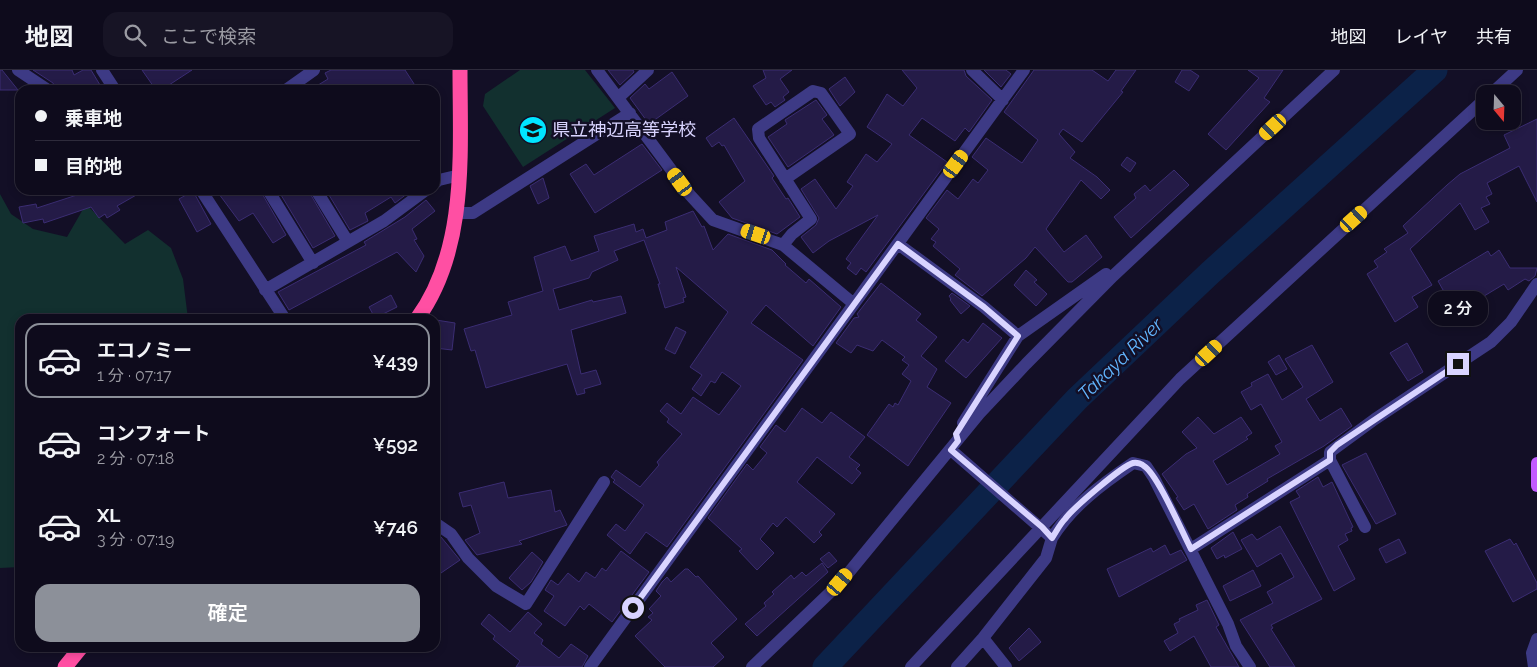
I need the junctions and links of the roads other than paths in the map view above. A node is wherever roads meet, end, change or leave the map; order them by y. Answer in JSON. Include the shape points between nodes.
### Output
{"nodes":[{"id":1,"x":18,"y":70,"type":"edge"},
{"id":2,"x":102,"y":70,"type":"edge"},
{"id":3,"x":314,"y":70,"type":"edge"},
{"id":4,"x":460,"y":70,"type":"edge"},
{"id":5,"x":598,"y":70,"type":"edge"},
{"id":6,"x":648,"y":70,"type":"edge"},
{"id":7,"x":972,"y":70,"type":"edge"},
{"id":8,"x":1024,"y":70,"type":"edge"},
{"id":9,"x":1334,"y":70,"type":"edge"},
{"id":10,"x":1517,"y":70,"type":"edge"},
{"id":11,"x":40,"y":85,"type":"edge"},
{"id":12,"x":112,"y":85,"type":"edge"},
{"id":13,"x":293,"y":85,"type":"edge"},
{"id":14,"x":1501,"y":85,"type":"edge"},
{"id":15,"x":619,"y":97,"type":"junction"},
{"id":16,"x":1003,"y":100,"type":"junction"},
{"id":17,"x":1476,"y":107,"type":"edge"},
{"id":18,"x":630,"y":113,"type":"junction"},
{"id":19,"x":460,"y":175,"type":"junction"},
{"id":20,"x":786,"y":179,"type":"junction"},
{"id":21,"x":440,"y":180,"type":"edge"},
{"id":22,"x":204,"y":195,"type":"edge"},
{"id":23,"x":271,"y":195,"type":"edge"},
{"id":24,"x":319,"y":195,"type":"edge"},
{"id":25,"x":419,"y":195,"type":"edge"},
{"id":26,"x":455,"y":213,"type":"junction"},
{"id":27,"x":348,"y":242,"type":"junction"},
{"id":28,"x":898,"y":244,"type":"junction"},
{"id":29,"x":783,"y":245,"type":"junction"},
{"id":30,"x":313,"y":263,"type":"junction"},
{"id":31,"x":1112,"y":276,"type":"junction"},
{"id":32,"x":1537,"y":284,"type":"edge"},
{"id":33,"x":265,"y":290,"type":"junction"},
{"id":34,"x":854,"y":304,"type":"junction"},
{"id":35,"x":282,"y":314,"type":"edge"},
{"id":36,"x":420,"y":314,"type":"edge"},
{"id":37,"x":1018,"y":336,"type":"junction"},
{"id":38,"x":954,"y":445,"type":"junction"},
{"id":39,"x":1330,"y":460,"type":"junction"},
{"id":40,"x":1537,"y":463,"type":"edge"},
{"id":41,"x":604,"y":482,"type":"dead end"},
{"id":42,"x":1537,"y":486,"type":"edge"},
{"id":43,"x":440,"y":526,"type":"edge"},
{"id":44,"x":1042,"y":527,"type":"junction"},
{"id":45,"x":1365,"y":527,"type":"dead end"},
{"id":46,"x":1052,"y":538,"type":"junction"},
{"id":47,"x":1191,"y":549,"type":"junction"},
{"id":48,"x":983,"y":638,"type":"junction"},
{"id":49,"x":1537,"y":639,"type":"edge"},
{"id":50,"x":77,"y":652,"type":"edge"},
{"id":51,"x":65,"y":667,"type":"edge"},
{"id":52,"x":590,"y":667,"type":"edge"},
{"id":53,"x":752,"y":667,"type":"edge"},
{"id":54,"x":911,"y":667,"type":"edge"},
{"id":55,"x":956,"y":667,"type":"edge"},
{"id":56,"x":1006,"y":667,"type":"edge"},
{"id":57,"x":1250,"y":667,"type":"edge"},
{"id":58,"x":1534,"y":667,"type":"edge"}],
"edges":[{"from":1,"to":11,"type":"street"},
{"from":2,"to":12,"type":"street"},
{"from":3,"to":13,"type":"street"},
{"from":4,"to":19,"type":"highway"},
{"from":5,"to":15,"type":"street"},
{"from":6,"to":15,"type":"street"},
{"from":7,"to":16,"type":"street"},
{"from":8,"to":16,"type":"street"},
{"from":9,"to":31,"type":"street"},
{"from":10,"to":14,"type":"street"},
{"from":15,"to":18,"type":"street"},
{"from":16,"to":28,"type":"street"},
{"from":17,"to":44,"type":"street","via":[[1180,379]]},
{"from":18,"to":26,"type":"street","via":[[473,214]]},
{"from":18,"to":29,"type":"street","via":[[690,196],[713,220]]},
{"from":19,"to":21,"type":"street"},
{"from":19,"to":26,"type":"highway"},
{"from":20,"to":20,"type":"street","via":[[850,134],[821,93],[812,90],[758,130],[759,138]]},
{"from":20,"to":29,"type":"street","via":[[811,219]]},
{"from":22,"to":33,"type":"street"},
{"from":23,"to":30,"type":"street"},
{"from":24,"to":27,"type":"street"},
{"from":25,"to":27,"type":"street"},
{"from":26,"to":36,"type":"highway","via":[[444,268]]},
{"from":27,"to":30,"type":"street"},
{"from":28,"to":34,"type":"street"},
{"from":28,"to":37,"type":"street"},
{"from":29,"to":34,"type":"street"},
{"from":30,"to":33,"type":"street"},
{"from":31,"to":37,"type":"street","via":[[1105,274]]},
{"from":31,"to":38,"type":"street","via":[[1026,364]]},
{"from":32,"to":39,"type":"street","via":[[1511,322],[1491,342],[1337,445],[1330,452]]},
{"from":33,"to":35,"type":"street"},
{"from":34,"to":52,"type":"street"},
{"from":37,"to":38,"type":"street","via":[[956,434]]},
{"from":38,"to":44,"type":"street"},
{"from":38,"to":53,"type":"street","via":[[840,582]]},
{"from":39,"to":45,"type":"street"},
{"from":39,"to":47,"type":"street"},
{"from":40,"to":42,"type":"main road"},
{"from":41,"to":43,"type":"street","via":[[526,604],[496,586],[468,558],[451,534]]},
{"from":44,"to":46,"type":"street"},
{"from":44,"to":54,"type":"street"},
{"from":46,"to":47,"type":"street","via":[[1076,506],[1133,463],[1146,466]]},
{"from":46,"to":48,"type":"street","via":[[1046,558]]},
{"from":47,"to":57,"type":"street","via":[[1236,646]]},
{"from":48,"to":55,"type":"street"},
{"from":48,"to":56,"type":"street"},
{"from":49,"to":58,"type":"street","via":[[1532,653]]},
{"from":50,"to":51,"type":"highway"}]}
